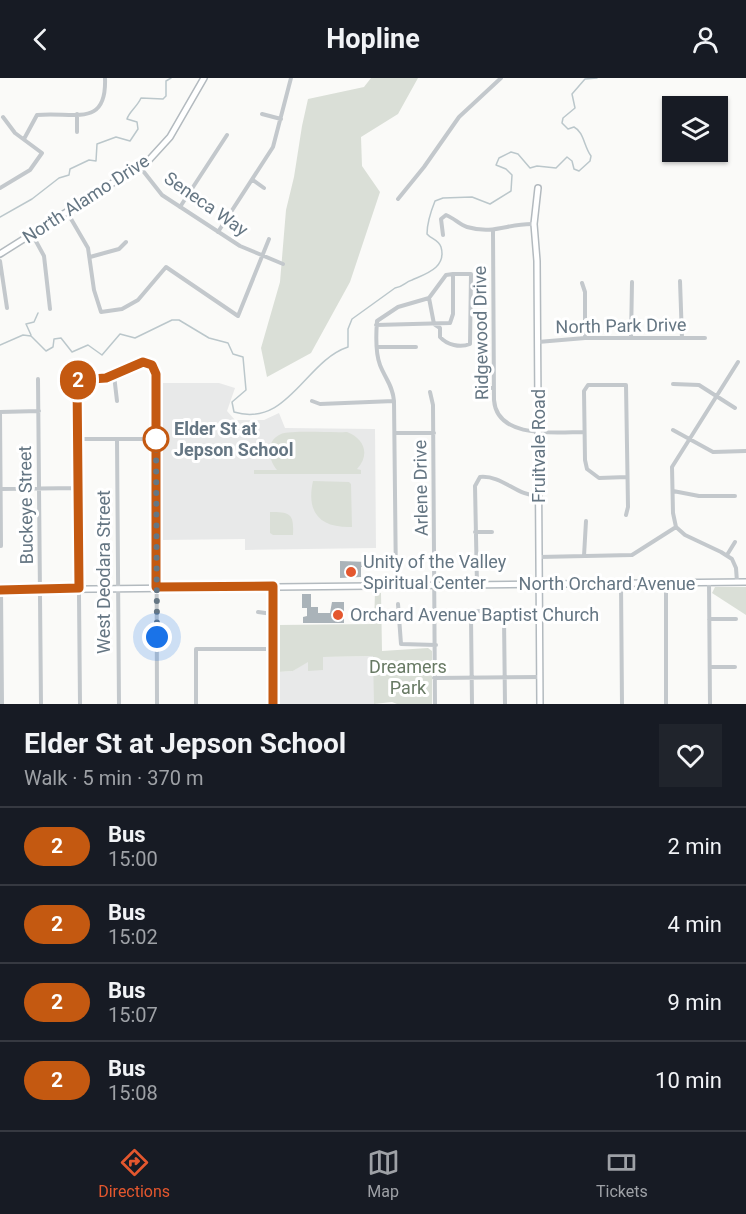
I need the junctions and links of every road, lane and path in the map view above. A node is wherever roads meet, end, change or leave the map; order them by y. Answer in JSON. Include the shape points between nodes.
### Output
{"nodes":[{"id":1,"x":105,"y":78,"type":"edge"},
{"id":2,"x":204,"y":78,"type":"edge"},
{"id":3,"x":291,"y":78,"type":"edge"},
{"id":4,"x":501,"y":78,"type":"edge"},
{"id":5,"x":77,"y":114,"type":"junction"},
{"id":6,"x":262,"y":114,"type":"dead end"},
{"id":7,"x":3,"y":117,"type":"dead end"},
{"id":8,"x":281,"y":119,"type":"junction"},
{"id":9,"x":77,"y":132,"type":"dead end"},
{"id":10,"x":227,"y":135,"type":"dead end"},
{"id":11,"x":24,"y":139,"type":"junction"},
{"id":12,"x":140,"y":167,"type":"junction"},
{"id":13,"x":253,"y":180,"type":"junction"},
{"id":14,"x":0,"y":188,"type":"edge"},
{"id":15,"x":264,"y":188,"type":"dead end"},
{"id":16,"x":538,"y":188,"type":"dead end"},
{"id":17,"x":398,"y":199,"type":"dead end"},
{"id":18,"x":180,"y":207,"type":"junction"},
{"id":19,"x":67,"y":212,"type":"junction"},
{"id":20,"x":534,"y":224,"type":"junction"},
{"id":21,"x":493,"y":231,"type":"junction"},
{"id":22,"x":218,"y":232,"type":"junction"},
{"id":23,"x":32,"y":234,"type":"junction"},
{"id":24,"x":442,"y":235,"type":"dead end"},
{"id":25,"x":269,"y":239,"type":"dead end"},
{"id":26,"x":126,"y":242,"type":"dead end"},
{"id":27,"x":0,"y":254,"type":"edge"},
{"id":28,"x":263,"y":256,"type":"junction"},
{"id":29,"x":90,"y":257,"type":"junction"},
{"id":30,"x":0,"y":261,"type":"edge"},
{"id":31,"x":283,"y":264,"type":"dead end"},
{"id":32,"x":453,"y":274,"type":"junction"},
{"id":33,"x":680,"y":281,"type":"dead end"},
{"id":34,"x":632,"y":282,"type":"dead end"},
{"id":35,"x":582,"y":283,"type":"dead end"},
{"id":36,"x":429,"y":298,"type":"junction"},
{"id":37,"x":7,"y":308,"type":"dead end"},
{"id":38,"x":50,"y":309,"type":"dead end"},
{"id":39,"x":434,"y":324,"type":"junction"},
{"id":40,"x":376,"y":325,"type":"junction"},
{"id":41,"x":585,"y":338,"type":"junction"},
{"id":42,"x":631,"y":338,"type":"junction"},
{"id":43,"x":682,"y":338,"type":"junction"},
{"id":44,"x":705,"y":338,"type":"dead end"},
{"id":45,"x":538,"y":342,"type":"junction"},
{"id":46,"x":377,"y":347,"type":"junction"},
{"id":47,"x":416,"y":347,"type":"dead end"},
{"id":48,"x":738,"y":362,"type":"dead end"},
{"id":49,"x":114,"y":375,"type":"junction"},
{"id":50,"x":38,"y":379,"type":"dead end"},
{"id":51,"x":673,"y":384,"type":"dead end"},
{"id":52,"x":477,"y":388,"type":"dead end"},
{"id":53,"x":494,"y":388,"type":"junction"},
{"id":54,"x":430,"y":392,"type":"dead end"},
{"id":55,"x":716,"y":395,"type":"junction"},
{"id":56,"x":117,"y":400,"type":"dead end"},
{"id":57,"x":312,"y":401,"type":"dead end"},
{"id":58,"x":394,"y":401,"type":"junction"},
{"id":59,"x":735,"y":408,"type":"dead end"},
{"id":60,"x":39,"y":411,"type":"junction"},
{"id":61,"x":0,"y":412,"type":"edge"},
{"id":62,"x":673,"y":430,"type":"dead end"},
{"id":63,"x":539,"y":432,"type":"junction"},
{"id":64,"x":585,"y":432,"type":"junction"},
{"id":65,"x":395,"y":433,"type":"junction"},
{"id":66,"x":434,"y":433,"type":"junction"},
{"id":67,"x":156,"y":439,"type":"junction"},
{"id":68,"x":688,"y":439,"type":"junction"},
{"id":69,"x":78,"y":440,"type":"junction"},
{"id":70,"x":117,"y":440,"type":"junction"},
{"id":71,"x":746,"y":452,"type":"edge"},
{"id":72,"x":477,"y":469,"type":"dead end"},
{"id":73,"x":480,"y":477,"type":"junction"},
{"id":74,"x":627,"y":477,"type":"junction"},
{"id":75,"x":78,"y":488,"type":"junction"},
{"id":76,"x":1,"y":489,"type":"edge"},
{"id":77,"x":40,"y":489,"type":"junction"},
{"id":78,"x":672,"y":491,"type":"junction"},
{"id":79,"x":539,"y":496,"type":"junction"},
{"id":80,"x":735,"y":496,"type":"dead end"},
{"id":81,"x":626,"y":515,"type":"dead end"},
{"id":82,"x":586,"y":521,"type":"dead end"},
{"id":83,"x":676,"y":527,"type":"junction"},
{"id":84,"x":475,"y":532,"type":"junction"},
{"id":85,"x":492,"y":532,"type":"dead end"},
{"id":86,"x":735,"y":542,"type":"dead end"},
{"id":87,"x":1,"y":546,"type":"edge"},
{"id":88,"x":727,"y":555,"type":"junction"},
{"id":89,"x":584,"y":556,"type":"junction"},
{"id":90,"x":539,"y":557,"type":"junction"},
{"id":91,"x":737,"y":582,"type":"junction"},
{"id":92,"x":746,"y":582,"type":"edge"},
{"id":93,"x":666,"y":583,"type":"junction"},
{"id":94,"x":709,"y":583,"type":"junction"},
{"id":95,"x":540,"y":584,"type":"junction"},
{"id":96,"x":621,"y":584,"type":"junction"},
{"id":97,"x":396,"y":585,"type":"junction"},
{"id":98,"x":435,"y":585,"type":"junction"},
{"id":99,"x":477,"y":585,"type":"junction"},
{"id":100,"x":273,"y":586,"type":"junction"},
{"id":101,"x":118,"y":587,"type":"junction"},
{"id":102,"x":156,"y":587,"type":"junction"},
{"id":103,"x":40,"y":588,"type":"junction"},
{"id":104,"x":79,"y":588,"type":"junction"},
{"id":105,"x":0,"y":590,"type":"edge"},
{"id":106,"x":398,"y":603,"type":"dead end"},
{"id":107,"x":258,"y":612,"type":"dead end"},
{"id":108,"x":273,"y":614,"type":"junction"},
{"id":109,"x":709,"y":619,"type":"junction"},
{"id":110,"x":736,"y":619,"type":"dead end"},
{"id":111,"x":436,"y":645,"type":"junction"},
{"id":112,"x":273,"y":649,"type":"junction"},
{"id":113,"x":710,"y":667,"type":"junction"},
{"id":114,"x":735,"y":667,"type":"dead end"},
{"id":115,"x":506,"y":677,"type":"junction"},
{"id":116,"x":540,"y":677,"type":"junction"},
{"id":117,"x":434,"y":678,"type":"junction"},
{"id":118,"x":473,"y":678,"type":"junction"},
{"id":119,"x":2,"y":704,"type":"edge"},
{"id":120,"x":41,"y":704,"type":"edge"},
{"id":121,"x":80,"y":704,"type":"edge"},
{"id":122,"x":119,"y":704,"type":"edge"},
{"id":123,"x":157,"y":704,"type":"edge"},
{"id":124,"x":196,"y":704,"type":"edge"},
{"id":125,"x":273,"y":704,"type":"edge"},
{"id":126,"x":435,"y":704,"type":"edge"},
{"id":127,"x":472,"y":704,"type":"edge"},
{"id":128,"x":505,"y":704,"type":"edge"},
{"id":129,"x":540,"y":704,"type":"edge"},
{"id":130,"x":622,"y":704,"type":"edge"},
{"id":131,"x":666,"y":704,"type":"edge"},
{"id":132,"x":710,"y":704,"type":"edge"}],
"edges":[{"from":1,"to":5,"type":"street","via":[[106,94],[101,107]]},
{"from":2,"to":12,"type":"street","name":"North Alamo Drive","via":[[163,146]]},
{"from":3,"to":8,"type":"street"},
{"from":4,"to":17,"type":"street","via":[[459,117]]},
{"from":5,"to":9,"type":"street"},
{"from":5,"to":11,"type":"street","via":[[37,115]]},
{"from":6,"to":8,"type":"street"},
{"from":7,"to":11,"type":"street"},
{"from":8,"to":13,"type":"street","via":[[273,147]]},
{"from":10,"to":18,"type":"street"},
{"from":11,"to":14,"type":"street","via":[[42,153],[30,170]]},
{"from":12,"to":18,"type":"street","name":"Seneca Way","via":[[156,190]]},
{"from":12,"to":19,"type":"street","name":"North Alamo Drive"},
{"from":13,"to":15,"type":"street"},
{"from":13,"to":22,"type":"street"},
{"from":16,"to":20,"type":"street","name":"Fruitvale Road"},
{"from":18,"to":22,"type":"street","name":"Seneca Way"},
{"from":19,"to":23,"type":"street","name":"North Alamo Drive"},
{"from":19,"to":29,"type":"street"},
{"from":20,"to":21,"type":"street"},
{"from":20,"to":45,"type":"street","name":"Fruitvale Road"},
{"from":21,"to":24,"type":"street","via":[[465,227],[446,215],[441,219]]},
{"from":21,"to":53,"type":"street","name":"Ridgewood Drive"},
{"from":22,"to":28,"type":"street","name":"Seneca Way"},
{"from":23,"to":27,"type":"street","name":"North Alamo Drive"},
{"from":23,"to":38,"type":"street","via":[[44,256]]},
{"from":25,"to":28,"type":"street"},
{"from":26,"to":29,"type":"street","via":[[119,249]]},
{"from":28,"to":29,"type":"street","via":[[238,316],[166,267],[138,300],[122,309],[101,312]]},
{"from":28,"to":31,"type":"street","name":"Seneca Way"},
{"from":30,"to":37,"type":"street"},
{"from":32,"to":36,"type":"street","via":[[446,275]]},
{"from":32,"to":39,"type":"street","via":[[452,321]]},
{"from":32,"to":39,"type":"street","via":[[471,274],[470,344],[444,342],[440,328]]},
{"from":33,"to":43,"type":"street"},
{"from":34,"to":42,"type":"street"},
{"from":35,"to":41,"type":"street"},
{"from":36,"to":39,"type":"street"},
{"from":36,"to":40,"type":"street","via":[[382,315]]},
{"from":39,"to":40,"type":"street"},
{"from":40,"to":46,"type":"street"},
{"from":41,"to":42,"type":"street","name":"North Park Drive"},
{"from":41,"to":45,"type":"street","name":"North Park Drive"},
{"from":42,"to":43,"type":"street","name":"North Park Drive"},
{"from":43,"to":44,"type":"street","name":"North Park Drive"},
{"from":45,"to":63,"type":"street","name":"Fruitvale Road"},
{"from":46,"to":47,"type":"street"},
{"from":46,"to":58,"type":"street","via":[[378,362],[390,383]]},
{"from":48,"to":55,"type":"street"},
{"from":49,"to":56,"type":"street"},
{"from":49,"to":67,"type":"street","via":[[138,363],[152,365]]},
{"from":49,"to":69,"type":"street","via":[[77,380]]},
{"from":50,"to":60,"type":"street","name":"Buckeye Street"},
{"from":51,"to":55,"type":"street","via":[[695,384]]},
{"from":52,"to":53,"type":"street"},
{"from":53,"to":63,"type":"street","name":"Ridgewood Drive","via":[[499,415],[522,430]]},
{"from":54,"to":66,"type":"street","name":"Arlene Drive"},
{"from":55,"to":59,"type":"street"},
{"from":55,"to":68,"type":"street"},
{"from":57,"to":58,"type":"street"},
{"from":58,"to":65,"type":"street"},
{"from":60,"to":61,"type":"street"},
{"from":60,"to":77,"type":"street","name":"Buckeye Street"},
{"from":61,"to":76,"type":"street"},
{"from":62,"to":68,"type":"street"},
{"from":63,"to":64,"type":"street","name":"Ridgewood Drive"},
{"from":63,"to":79,"type":"street","name":"Fruitvale Road"},
{"from":64,"to":74,"type":"street","via":[[585,463],[590,473],[599,478]]},
{"from":64,"to":74,"type":"street","via":[[586,386],[626,385]]},
{"from":65,"to":66,"type":"street"},
{"from":65,"to":97,"type":"street"},
{"from":66,"to":98,"type":"street","name":"Arlene Drive"},
{"from":67,"to":70,"type":"street"},
{"from":67,"to":102,"type":"street"},
{"from":68,"to":71,"type":"street","via":[[713,452]]},
{"from":68,"to":78,"type":"street","via":[[673,464]]},
{"from":69,"to":70,"type":"street"},
{"from":69,"to":75,"type":"street"},
{"from":70,"to":101,"type":"street","name":"West Deodara Street"},
{"from":72,"to":73,"type":"street"},
{"from":73,"to":79,"type":"street","via":[[494,477],[524,495]]},
{"from":73,"to":84,"type":"street","via":[[475,486]]},
{"from":74,"to":81,"type":"street"},
{"from":75,"to":77,"type":"street"},
{"from":75,"to":104,"type":"street"},
{"from":76,"to":77,"type":"street"},
{"from":76,"to":87,"type":"street"},
{"from":77,"to":103,"type":"street","name":"Buckeye Street"},
{"from":78,"to":80,"type":"street"},
{"from":78,"to":83,"type":"street"},
{"from":79,"to":90,"type":"street","name":"Fruitvale Road"},
{"from":82,"to":89,"type":"street"},
{"from":83,"to":88,"type":"street"},
{"from":83,"to":89,"type":"street","via":[[632,555]]},
{"from":84,"to":85,"type":"street"},
{"from":84,"to":99,"type":"street"},
{"from":86,"to":88,"type":"street"},
{"from":88,"to":91,"type":"street","via":[[736,568]]},
{"from":89,"to":90,"type":"street"},
{"from":90,"to":95,"type":"street","name":"Fruitvale Road"},
{"from":91,"to":92,"type":"street","name":"North Orchard Avenue"},
{"from":91,"to":94,"type":"street","name":"North Orchard Avenue"},
{"from":93,"to":94,"type":"street","name":"North Orchard Avenue"},
{"from":93,"to":96,"type":"street","name":"North Orchard Avenue"},
{"from":93,"to":131,"type":"street"},
{"from":94,"to":109,"type":"street"},
{"from":95,"to":96,"type":"street","name":"North Orchard Avenue"},
{"from":95,"to":99,"type":"street","name":"North Orchard Avenue"},
{"from":95,"to":116,"type":"street","name":"Fruitvale Road"},
{"from":96,"to":130,"type":"street"},
{"from":97,"to":98,"type":"street","name":"North Orchard Avenue"},
{"from":97,"to":100,"type":"street","name":"North Orchard Avenue"},
{"from":98,"to":99,"type":"street","name":"North Orchard Avenue"},
{"from":98,"to":111,"type":"street","name":"Arlene Drive"},
{"from":100,"to":102,"type":"street","name":"North Orchard Avenue"},
{"from":100,"to":108,"type":"street"},
{"from":101,"to":102,"type":"street","name":"North Orchard Avenue"},
{"from":101,"to":104,"type":"street","name":"North Orchard Avenue"},
{"from":101,"to":122,"type":"street","name":"West Deodara Street"},
{"from":102,"to":123,"type":"street"},
{"from":103,"to":104,"type":"street","name":"North Orchard Avenue"},
{"from":103,"to":105,"type":"street","name":"North Orchard Avenue"},
{"from":103,"to":120,"type":"street","name":"Buckeye Street"},
{"from":104,"to":121,"type":"street"},
{"from":105,"to":119,"type":"street"},
{"from":106,"to":111,"type":"street","via":[[401,644]]},
{"from":107,"to":108,"type":"street"},
{"from":108,"to":112,"type":"street"},
{"from":109,"to":110,"type":"street"},
{"from":109,"to":113,"type":"street"},
{"from":111,"to":117,"type":"street","name":"Arlene Drive"},
{"from":112,"to":124,"type":"street","via":[[196,649]]},
{"from":112,"to":125,"type":"street"},
{"from":113,"to":114,"type":"street"},
{"from":113,"to":132,"type":"street"},
{"from":115,"to":116,"type":"street"},
{"from":115,"to":118,"type":"street"},
{"from":115,"to":118,"type":"street","via":[[502,612],[479,611],[473,612],[471,618]]},
{"from":115,"to":128,"type":"street"},
{"from":116,"to":129,"type":"street","name":"Fruitvale Road"},
{"from":117,"to":118,"type":"street"},
{"from":117,"to":126,"type":"street","name":"Arlene Drive"},
{"from":118,"to":127,"type":"street"}]}
